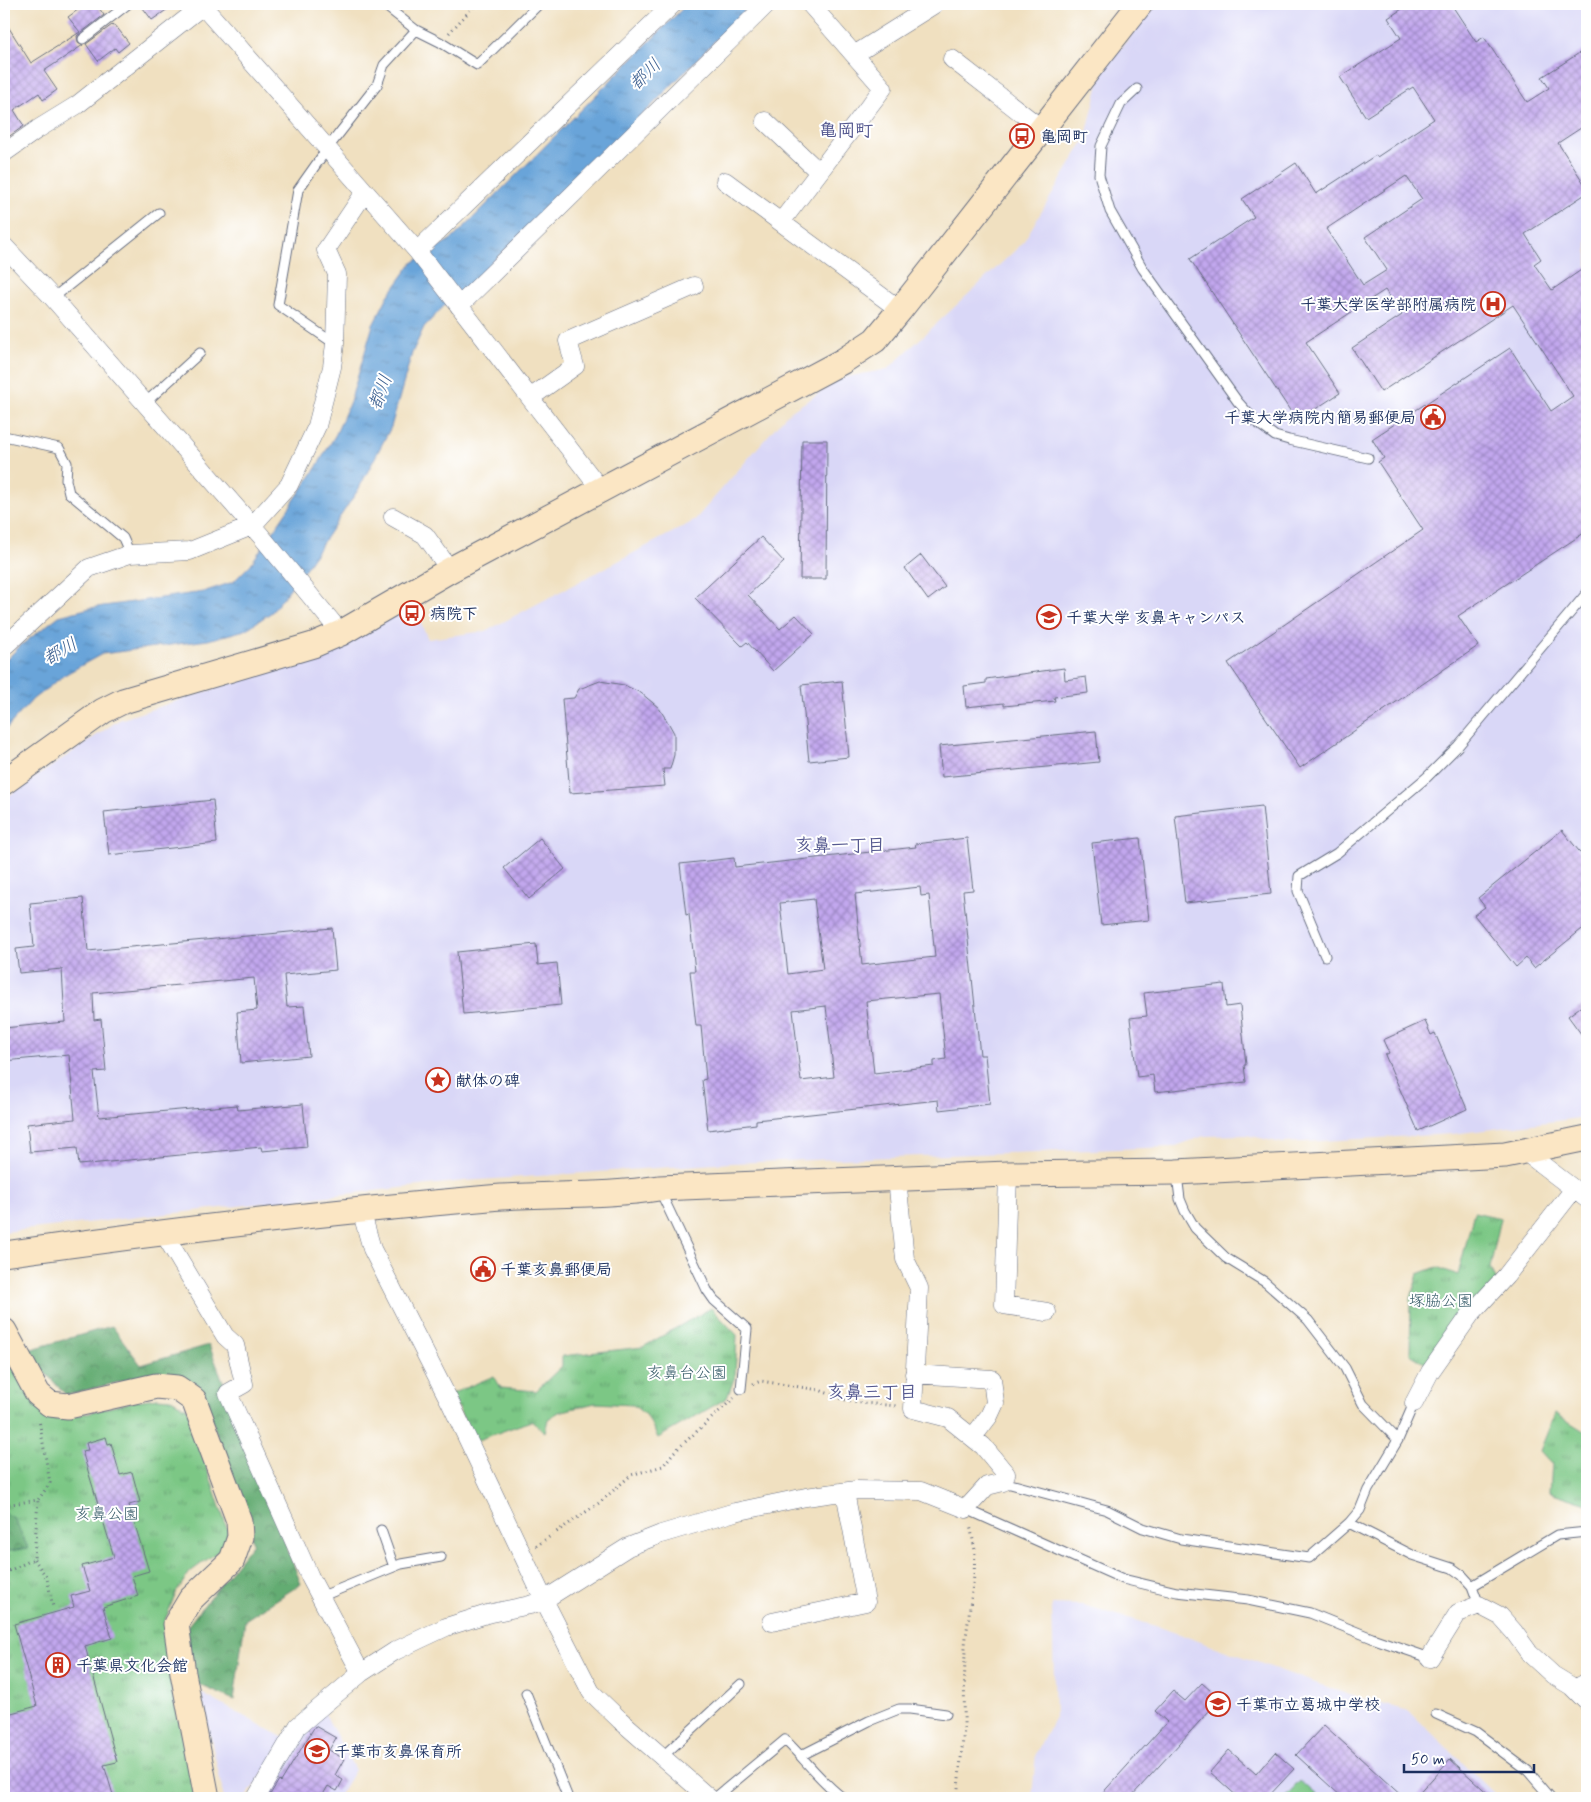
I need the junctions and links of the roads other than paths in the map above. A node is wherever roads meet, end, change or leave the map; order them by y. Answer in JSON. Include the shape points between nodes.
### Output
{"nodes":[{"id":1,"x":128,"y":4,"type":"edge"},
{"id":2,"x":203,"y":4,"type":"edge"},
{"id":3,"x":383,"y":4,"type":"edge"},
{"id":4,"x":539,"y":4,"type":"edge"},
{"id":5,"x":673,"y":4,"type":"edge"},
{"id":6,"x":767,"y":4,"type":"edge"},
{"id":7,"x":810,"y":4,"type":"edge"},
{"id":8,"x":935,"y":4,"type":"edge"},
{"id":9,"x":1140,"y":4,"type":"edge"},
{"id":10,"x":416,"y":30,"type":"junction"},
{"id":11,"x":83,"y":39,"type":"dead end"},
{"id":12,"x":854,"y":55,"type":"junction"},
{"id":13,"x":952,"y":59,"type":"dead end"},
{"id":14,"x":1137,"y":88,"type":"dead end"},
{"id":15,"x":765,"y":121,"type":"dead end"},
{"id":16,"x":1042,"y":129,"type":"junction"},
{"id":17,"x":327,"y":149,"type":"junction"},
{"id":18,"x":4,"y":153,"type":"edge"},
{"id":19,"x":819,"y":172,"type":"junction"},
{"id":20,"x":725,"y":181,"type":"dead end"},
{"id":21,"x":365,"y":192,"type":"junction"},
{"id":22,"x":159,"y":213,"type":"dead end"},
{"id":23,"x":781,"y":222,"type":"junction"},
{"id":24,"x":4,"y":248,"type":"edge"},
{"id":25,"x":417,"y":252,"type":"junction"},
{"id":26,"x":694,"y":286,"type":"dead end"},
{"id":27,"x":53,"y":298,"type":"junction"},
{"id":28,"x":460,"y":306,"type":"junction"},
{"id":29,"x":900,"y":310,"type":"junction"},
{"id":30,"x":335,"y":344,"type":"junction"},
{"id":31,"x":200,"y":353,"type":"dead end"},
{"id":32,"x":530,"y":398,"type":"junction"},
{"id":33,"x":145,"y":403,"type":"junction"},
{"id":34,"x":4,"y":436,"type":"edge"},
{"id":35,"x":1368,"y":458,"type":"dead end"},
{"id":36,"x":601,"y":490,"type":"junction"},
{"id":37,"x":394,"y":517,"type":"dead end"},
{"id":38,"x":256,"y":531,"type":"junction"},
{"id":39,"x":130,"y":554,"type":"junction"},
{"id":40,"x":450,"y":570,"type":"junction"},
{"id":41,"x":1587,"y":593,"type":"edge"},
{"id":42,"x":341,"y":633,"type":"junction"},
{"id":43,"x":4,"y":645,"type":"edge"},
{"id":44,"x":4,"y":782,"type":"edge"},
{"id":45,"x":1326,"y":956,"type":"dead end"},
{"id":46,"x":1587,"y":1138,"type":"edge"},
{"id":47,"x":1524,"y":1150,"type":"junction"},
{"id":48,"x":1176,"y":1172,"type":"junction"},
{"id":49,"x":1008,"y":1174,"type":"junction"},
{"id":50,"x":897,"y":1178,"type":"junction"},
{"id":51,"x":659,"y":1188,"type":"junction"},
{"id":52,"x":1581,"y":1194,"type":"edge"},
{"id":53,"x":361,"y":1210,"type":"junction"},
{"id":54,"x":163,"y":1232,"type":"junction"},
{"id":55,"x":4,"y":1254,"type":"edge"},
{"id":56,"x":1047,"y":1312,"type":"dead end"},
{"id":57,"x":4,"y":1331,"type":"edge"},
{"id":58,"x":914,"y":1374,"type":"junction"},
{"id":59,"x":741,"y":1389,"type":"road end"},
{"id":60,"x":1414,"y":1404,"type":"joint"},
{"id":61,"x":972,"y":1438,"type":"junction"},
{"id":62,"x":1398,"y":1440,"type":"junction"},
{"id":63,"x":1003,"y":1482,"type":"junction"},
{"id":64,"x":845,"y":1492,"type":"junction"},
{"id":65,"x":966,"y":1509,"type":"junction"},
{"id":66,"x":1348,"y":1522,"type":"junction"},
{"id":67,"x":381,"y":1530,"type":"dead end"},
{"id":68,"x":1587,"y":1532,"type":"edge"},
{"id":69,"x":441,"y":1557,"type":"dead end"},
{"id":70,"x":394,"y":1567,"type":"junction"},
{"id":71,"x":1472,"y":1586,"type":"junction"},
{"id":72,"x":320,"y":1597,"type":"junction"},
{"id":73,"x":544,"y":1600,"type":"junction"},
{"id":74,"x":1479,"y":1605,"type":"junction"},
{"id":75,"x":772,"y":1622,"type":"dead end"},
{"id":76,"x":1430,"y":1658,"type":"joint"},
{"id":77,"x":361,"y":1673,"type":"junction"},
{"id":78,"x":1587,"y":1677,"type":"edge"},
{"id":79,"x":741,"y":1684,"type":"dead end"},
{"id":80,"x":1571,"y":1686,"type":"junction"},
{"id":81,"x":526,"y":1692,"type":"dead end"},
{"id":82,"x":1587,"y":1702,"type":"edge"},
{"id":83,"x":946,"y":1714,"type":"dead end"},
{"id":84,"x":1436,"y":1714,"type":"dead end"},
{"id":85,"x":802,"y":1755,"type":"junction"},
{"id":86,"x":662,"y":1757,"type":"junction"},
{"id":87,"x":207,"y":1798,"type":"edge"},
{"id":88,"x":256,"y":1798,"type":"edge"},
{"id":89,"x":568,"y":1798,"type":"edge"},
{"id":90,"x":709,"y":1798,"type":"edge"},
{"id":91,"x":715,"y":1798,"type":"edge"},
{"id":92,"x":843,"y":1798,"type":"edge"},
{"id":93,"x":1551,"y":1798,"type":"edge"}],
"edges":[{"from":1,"to":11,"type":"lane"},
{"from":2,"to":17,"type":"street"},
{"from":2,"to":18,"type":"street","via":[[77,105]]},
{"from":3,"to":10,"type":"lane"},
{"from":4,"to":10,"type":"lane","via":[[477,65]]},
{"from":5,"to":25,"type":"street"},
{"from":6,"to":28,"type":"street"},
{"from":7,"to":12,"type":"street"},
{"from":8,"to":12,"type":"street"},
{"from":9,"to":16,"type":"street"},
{"from":10,"to":17,"type":"lane","via":[[384,65],[377,85]]},
{"from":12,"to":19,"type":"street","via":[[883,88]]},
{"from":13,"to":16,"type":"street"},
{"from":14,"to":35,"type":"lane","via":[[1121,104],[1101,146],[1099,174],[1110,211],[1143,269],[1238,402],[1256,422],[1275,436]]},
{"from":15,"to":19,"type":"street"},
{"from":16,"to":29,"type":"street"},
{"from":17,"to":21,"type":"street"},
{"from":17,"to":30,"type":"lane","via":[[298,190],[278,305]]},
{"from":19,"to":23,"type":"street"},
{"from":20,"to":23,"type":"street"},
{"from":21,"to":25,"type":"street"},
{"from":21,"to":30,"type":"street","via":[[326,250],[336,274]]},
{"from":22,"to":27,"type":"lane"},
{"from":23,"to":29,"type":"street"},
{"from":24,"to":27,"type":"street"},
{"from":25,"to":28,"type":"street"},
{"from":26,"to":32,"type":"street","via":[[568,340],[575,366]]},
{"from":27,"to":33,"type":"street"},
{"from":28,"to":32,"type":"street"},
{"from":29,"to":36,"type":"street","via":[[875,340],[843,361]]},
{"from":30,"to":38,"type":"street","via":[[318,426],[289,485]]},
{"from":31,"to":33,"type":"lane"},
{"from":32,"to":36,"type":"street"},
{"from":33,"to":38,"type":"street"},
{"from":34,"to":39,"type":"lane","via":[[59,448],[68,464],[66,480],[70,493],[123,538]]},
{"from":36,"to":40,"type":"street"},
{"from":37,"to":40,"type":"street","via":[[425,534]]},
{"from":38,"to":39,"type":"street","via":[[190,551]]},
{"from":38,"to":42,"type":"street"},
{"from":39,"to":43,"type":"street","via":[[89,568]]},
{"from":40,"to":42,"type":"street"},
{"from":41,"to":45,"type":"lane","via":[[1458,746],[1428,776],[1337,853],[1299,876],[1298,892]]},
{"from":42,"to":44,"type":"street","via":[[123,701],[103,711]]},
{"from":46,"to":47,"type":"street"},
{"from":47,"to":48,"type":"street","via":[[1505,1155]]},
{"from":47,"to":52,"type":"street"},
{"from":48,"to":49,"type":"street"},
{"from":48,"to":62,"type":"lane","via":[[1180,1199],[1195,1228],[1226,1258],[1265,1282],[1308,1320],[1345,1368],[1363,1404]]},
{"from":49,"to":50,"type":"street"},
{"from":49,"to":56,"type":"street","via":[[1004,1305]]},
{"from":50,"to":51,"type":"street"},
{"from":50,"to":58,"type":"street","via":[[905,1259],[919,1288],[920,1299]]},
{"from":51,"to":53,"type":"street"},
{"from":51,"to":59,"type":"lane","via":[[707,1290],[747,1329]]},
{"from":52,"to":60,"type":"street","via":[[1470,1315],[1430,1372]]},
{"from":53,"to":54,"type":"street"},
{"from":53,"to":73,"type":"street","via":[[372,1248]]},
{"from":54,"to":55,"type":"street"},
{"from":54,"to":72,"type":"street","via":[[224,1336],[235,1345],[244,1384],[228,1393]]},
{"from":57,"to":87,"type":"street","via":[[38,1394],[50,1404],[68,1406],[156,1386],[177,1388],[194,1400],[239,1520],[240,1537],[232,1560],[191,1599],[176,1624]]},
{"from":58,"to":61,"type":"street","via":[[913,1409],[948,1418]]},
{"from":58,"to":61,"type":"street","via":[[992,1379],[995,1403]]},
{"from":60,"to":62,"type":"lane"},
{"from":61,"to":63,"type":"street","via":[[983,1446],[1006,1474]]},
{"from":62,"to":66,"type":"lane","via":[[1368,1490],[1360,1510]]},
{"from":63,"to":65,"type":"street","via":[[987,1486]]},
{"from":63,"to":66,"type":"lane","via":[[1107,1510],[1143,1528],[1181,1539],[1309,1558]]},
{"from":64,"to":65,"type":"street","via":[[921,1491]]},
{"from":64,"to":73,"type":"street","via":[[735,1512],[661,1534],[628,1547]]},
{"from":64,"to":75,"type":"street","via":[[866,1602]]},
{"from":65,"to":76,"type":"lane","via":[[1123,1578],[1177,1592],[1248,1600],[1310,1613]]},
{"from":66,"to":71,"type":"lane","via":[[1412,1554],[1452,1568]]},
{"from":67,"to":70,"type":"lane"},
{"from":68,"to":71,"type":"lane","via":[[1557,1535]]},
{"from":69,"to":70,"type":"lane"},
{"from":70,"to":72,"type":"lane"},
{"from":71,"to":74,"type":"lane"},
{"from":72,"to":77,"type":"street"},
{"from":73,"to":77,"type":"street","via":[[446,1627],[395,1651]]},
{"from":73,"to":86,"type":"street","via":[[592,1692]]},
{"from":74,"to":76,"type":"street","via":[[1458,1613]]},
{"from":74,"to":80,"type":"street","via":[[1500,1616],[1530,1654]]},
{"from":77,"to":88,"type":"street","via":[[298,1726]]},
{"from":78,"to":80,"type":"lane"},
{"from":79,"to":86,"type":"lane"},
{"from":80,"to":82,"type":"street"},
{"from":81,"to":89,"type":"lane"},
{"from":83,"to":85,"type":"lane","via":[[899,1709]]},
{"from":84,"to":93,"type":"lane","via":[[1476,1732],[1528,1771]]},
{"from":85,"to":91,"type":"lane","via":[[785,1740]]},
{"from":85,"to":92,"type":"lane","via":[[828,1787]]},
{"from":86,"to":90,"type":"street"}]}
